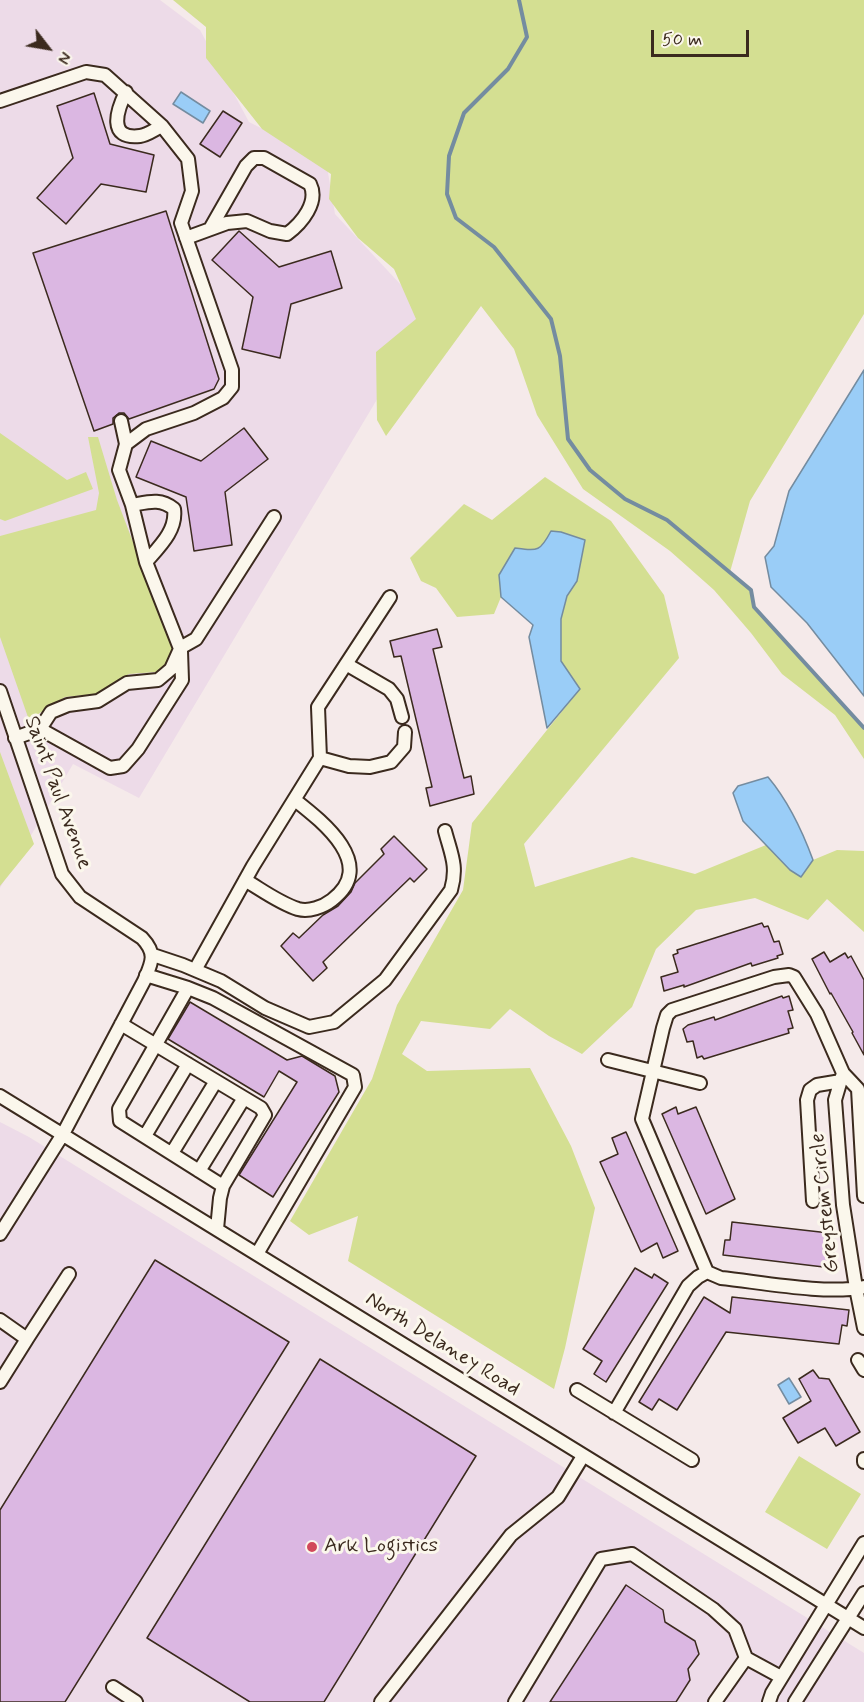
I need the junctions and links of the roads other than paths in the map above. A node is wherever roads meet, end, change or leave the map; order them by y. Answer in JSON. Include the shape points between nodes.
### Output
{"nodes":[{"id":1,"x":126,"y":92,"type":"junction"},
{"id":2,"x":0,"y":101,"type":"edge"},
{"id":3,"x":162,"y":126,"type":"junction"},
{"id":4,"x":210,"y":229,"type":"junction"},
{"id":5,"x":186,"y":238,"type":"junction"},
{"id":6,"x":121,"y":421,"type":"dead end"},
{"id":7,"x":126,"y":444,"type":"junction"},
{"id":8,"x":132,"y":505,"type":"junction"},
{"id":9,"x":274,"y":517,"type":"dead end"},
{"id":10,"x":146,"y":561,"type":"junction"},
{"id":11,"x":390,"y":597,"type":"dead end"},
{"id":12,"x":180,"y":648,"type":"junction"},
{"id":13,"x":346,"y":663,"type":"junction"},
{"id":14,"x":0,"y":691,"type":"edge"},
{"id":15,"x":402,"y":717,"type":"dead end"},
{"id":16,"x":40,"y":729,"type":"junction"},
{"id":17,"x":405,"y":732,"type":"dead end"},
{"id":18,"x":15,"y":738,"type":"junction"},
{"id":19,"x":320,"y":758,"type":"junction"},
{"id":20,"x":295,"y":800,"type":"junction"},
{"id":21,"x":445,"y":831,"type":"dead end"},
{"id":22,"x":245,"y":880,"type":"junction"},
{"id":23,"x":153,"y":955,"type":"junction"},
{"id":24,"x":195,"y":970,"type":"junction"},
{"id":25,"x":146,"y":975,"type":"junction"},
{"id":26,"x":188,"y":988,"type":"junction"},
{"id":27,"x":121,"y":1024,"type":"junction"},
{"id":28,"x":156,"y":1045,"type":"junction"},
{"id":29,"x":608,"y":1060,"type":"dead end"},
{"id":30,"x":188,"y":1064,"type":"junction"},
{"id":31,"x":653,"y":1070,"type":"junction"},
{"id":32,"x":842,"y":1077,"type":"junction"},
{"id":33,"x":216,"y":1081,"type":"junction"},
{"id":34,"x":700,"y":1083,"type":"dead end"},
{"id":35,"x":861,"y":1094,"type":"edge"},
{"id":36,"x":0,"y":1096,"type":"edge"},
{"id":37,"x":243,"y":1098,"type":"junction"},
{"id":38,"x":835,"y":1100,"type":"junction"},
{"id":39,"x":63,"y":1134,"type":"junction"},
{"id":40,"x":144,"y":1136,"type":"junction"},
{"id":41,"x":172,"y":1153,"type":"junction"},
{"id":42,"x":199,"y":1171,"type":"junction"},
{"id":43,"x":223,"y":1186,"type":"junction"},
{"id":44,"x":864,"y":1186,"type":"edge"},
{"id":45,"x":842,"y":1187,"type":"junction"},
{"id":46,"x":864,"y":1196,"type":"edge"},
{"id":47,"x":813,"y":1201,"type":"dead end"},
{"id":48,"x":217,"y":1229,"type":"junction"},
{"id":49,"x":0,"y":1234,"type":"edge"},
{"id":50,"x":257,"y":1254,"type":"junction"},
{"id":51,"x":707,"y":1272,"type":"junction"},
{"id":52,"x":69,"y":1274,"type":"dead end"},
{"id":53,"x":860,"y":1288,"type":"edge"},
{"id":54,"x":0,"y":1320,"type":"edge"},
{"id":55,"x":864,"y":1328,"type":"edge"},
{"id":56,"x":27,"y":1339,"type":"junction"},
{"id":57,"x":0,"y":1382,"type":"edge"},
{"id":58,"x":577,"y":1390,"type":"dead end"},
{"id":59,"x":614,"y":1413,"type":"junction"},
{"id":60,"x":583,"y":1456,"type":"junction"},
{"id":61,"x":692,"y":1460,"type":"dead end"},
{"id":62,"x":864,"y":1543,"type":"edge"},
{"id":63,"x":864,"y":1593,"type":"edge"},
{"id":64,"x":825,"y":1604,"type":"junction"},
{"id":65,"x":849,"y":1618,"type":"junction"},
{"id":66,"x":864,"y":1628,"type":"edge"},
{"id":67,"x":746,"y":1658,"type":"junction"},
{"id":68,"x":781,"y":1677,"type":"junction"},
{"id":69,"x":113,"y":1687,"type":"dead end"},
{"id":70,"x":136,"y":1702,"type":"edge"},
{"id":71,"x":381,"y":1702,"type":"edge"},
{"id":72,"x":515,"y":1702,"type":"edge"},
{"id":73,"x":715,"y":1702,"type":"edge"},
{"id":74,"x":769,"y":1702,"type":"edge"},
{"id":75,"x":795,"y":1702,"type":"edge"}],
"edges":[{"from":1,"to":2,"type":"street","via":[[105,75],[86,72]]},
{"from":1,"to":3,"type":"street"},
{"from":1,"to":3,"type":"street","via":[[116,116],[123,133],[142,136]]},
{"from":3,"to":5,"type":"street","via":[[188,159],[192,192],[181,223]]},
{"from":4,"to":4,"type":"street","via":[[247,222],[287,234],[314,201],[313,191],[310,184],[264,158],[254,158]]},
{"from":4,"to":5,"type":"street"},
{"from":5,"to":7,"type":"street","via":[[232,370],[231,387],[223,398],[194,413],[146,429]]},
{"from":6,"to":7,"type":"street"},
{"from":7,"to":8,"type":"street","via":[[119,470]]},
{"from":8,"to":10,"type":"street"},
{"from":8,"to":10,"type":"street","via":[[158,500],[174,509],[172,529]]},
{"from":9,"to":12,"type":"street","via":[[196,639]]},
{"from":10,"to":12,"type":"street"},
{"from":11,"to":13,"type":"street"},
{"from":12,"to":16,"type":"street","via":[[171,669],[158,680],[127,683],[98,701],[51,712]]},
{"from":12,"to":16,"type":"street","via":[[182,681],[123,766],[110,768]]},
{"from":13,"to":15,"type":"street","via":[[389,690],[397,699]]},
{"from":13,"to":19,"type":"street","via":[[318,707]]},
{"from":14,"to":18,"type":"street","name":"Saint Paul Avenue"},
{"from":16,"to":18,"type":"street"},
{"from":17,"to":19,"type":"street","via":[[404,747],[391,762],[349,766]]},
{"from":18,"to":23,"type":"street","name":"Saint Paul Avenue","via":[[62,874],[80,897],[142,938]]},
{"from":19,"to":20,"type":"street"},
{"from":20,"to":22,"type":"street"},
{"from":20,"to":22,"type":"street","via":[[322,820],[346,851],[350,865],[343,889],[332,901],[315,909],[299,909]]},
{"from":21,"to":24,"type":"street","via":[[454,862],[451,890],[385,980],[334,1022],[309,1027]]},
{"from":22,"to":24,"type":"street"},
{"from":23,"to":24,"type":"street"},
{"from":23,"to":25,"type":"street"},
{"from":25,"to":26,"type":"street"},
{"from":25,"to":27,"type":"street"},
{"from":26,"to":28,"type":"street"},
{"from":26,"to":50,"type":"street","via":[[353,1075],[355,1088]]},
{"from":27,"to":28,"type":"street"},
{"from":27,"to":39,"type":"street"},
{"from":28,"to":30,"type":"street"},
{"from":28,"to":40,"type":"street","via":[[119,1109],[120,1121]]},
{"from":29,"to":31,"type":"street"},
{"from":30,"to":33,"type":"street"},
{"from":30,"to":40,"type":"street"},
{"from":31,"to":32,"type":"street","via":[[667,1015],[672,1010],[789,975],[799,983],[817,1014]]},
{"from":31,"to":34,"type":"street"},
{"from":31,"to":51,"type":"street","via":[[642,1119]]},
{"from":32,"to":35,"type":"street"},
{"from":32,"to":38,"type":"street","name":"Greystem Circle"},
{"from":32,"to":47,"type":"street","via":[[810,1090],[807,1100]]},
{"from":33,"to":37,"type":"street"},
{"from":33,"to":41,"type":"street"},
{"from":35,"to":38,"type":"street"},
{"from":35,"to":44,"type":"street","name":"Greystem Circle"},
{"from":36,"to":39,"type":"street","name":"North Delaney Road"},
{"from":37,"to":42,"type":"street"},
{"from":37,"to":43,"type":"street","via":[[261,1108],[265,1115]]},
{"from":38,"to":45,"type":"street","name":"Greystem Circle"},
{"from":39,"to":48,"type":"street","name":"North Delaney Road"},
{"from":39,"to":49,"type":"street"},
{"from":40,"to":41,"type":"street"},
{"from":41,"to":42,"type":"street"},
{"from":42,"to":43,"type":"street"},
{"from":43,"to":48,"type":"street"},
{"from":44,"to":45,"type":"street"},
{"from":44,"to":46,"type":"street","name":"Greystem Circle"},
{"from":45,"to":53,"type":"street","name":"Greystem Circle"},
{"from":48,"to":50,"type":"street","name":"North Delaney Road"},
{"from":50,"to":60,"type":"street","name":"North Delaney Road"},
{"from":51,"to":53,"type":"street","via":[[721,1278]]},
{"from":51,"to":59,"type":"street","via":[[688,1286]]},
{"from":52,"to":56,"type":"street"},
{"from":53,"to":55,"type":"street","name":"Greystem Circle"},
{"from":54,"to":56,"type":"street"},
{"from":56,"to":57,"type":"street"},
{"from":58,"to":59,"type":"street"},
{"from":59,"to":61,"type":"street"},
{"from":60,"to":64,"type":"street","name":"North Delaney Road"},
{"from":60,"to":71,"type":"street","via":[[558,1497],[511,1535]]},
{"from":62,"to":64,"type":"street"},
{"from":63,"to":65,"type":"street"},
{"from":64,"to":65,"type":"street","name":"North Delaney Road"},
{"from":64,"to":68,"type":"street"},
{"from":65,"to":66,"type":"street","name":"North Delaney Road"},
{"from":65,"to":75,"type":"street"},
{"from":67,"to":68,"type":"street"},
{"from":67,"to":72,"type":"street","via":[[735,1629],[713,1609],[632,1554],[601,1559]]},
{"from":67,"to":73,"type":"street"},
{"from":68,"to":74,"type":"street"},
{"from":69,"to":70,"type":"street"}]}
